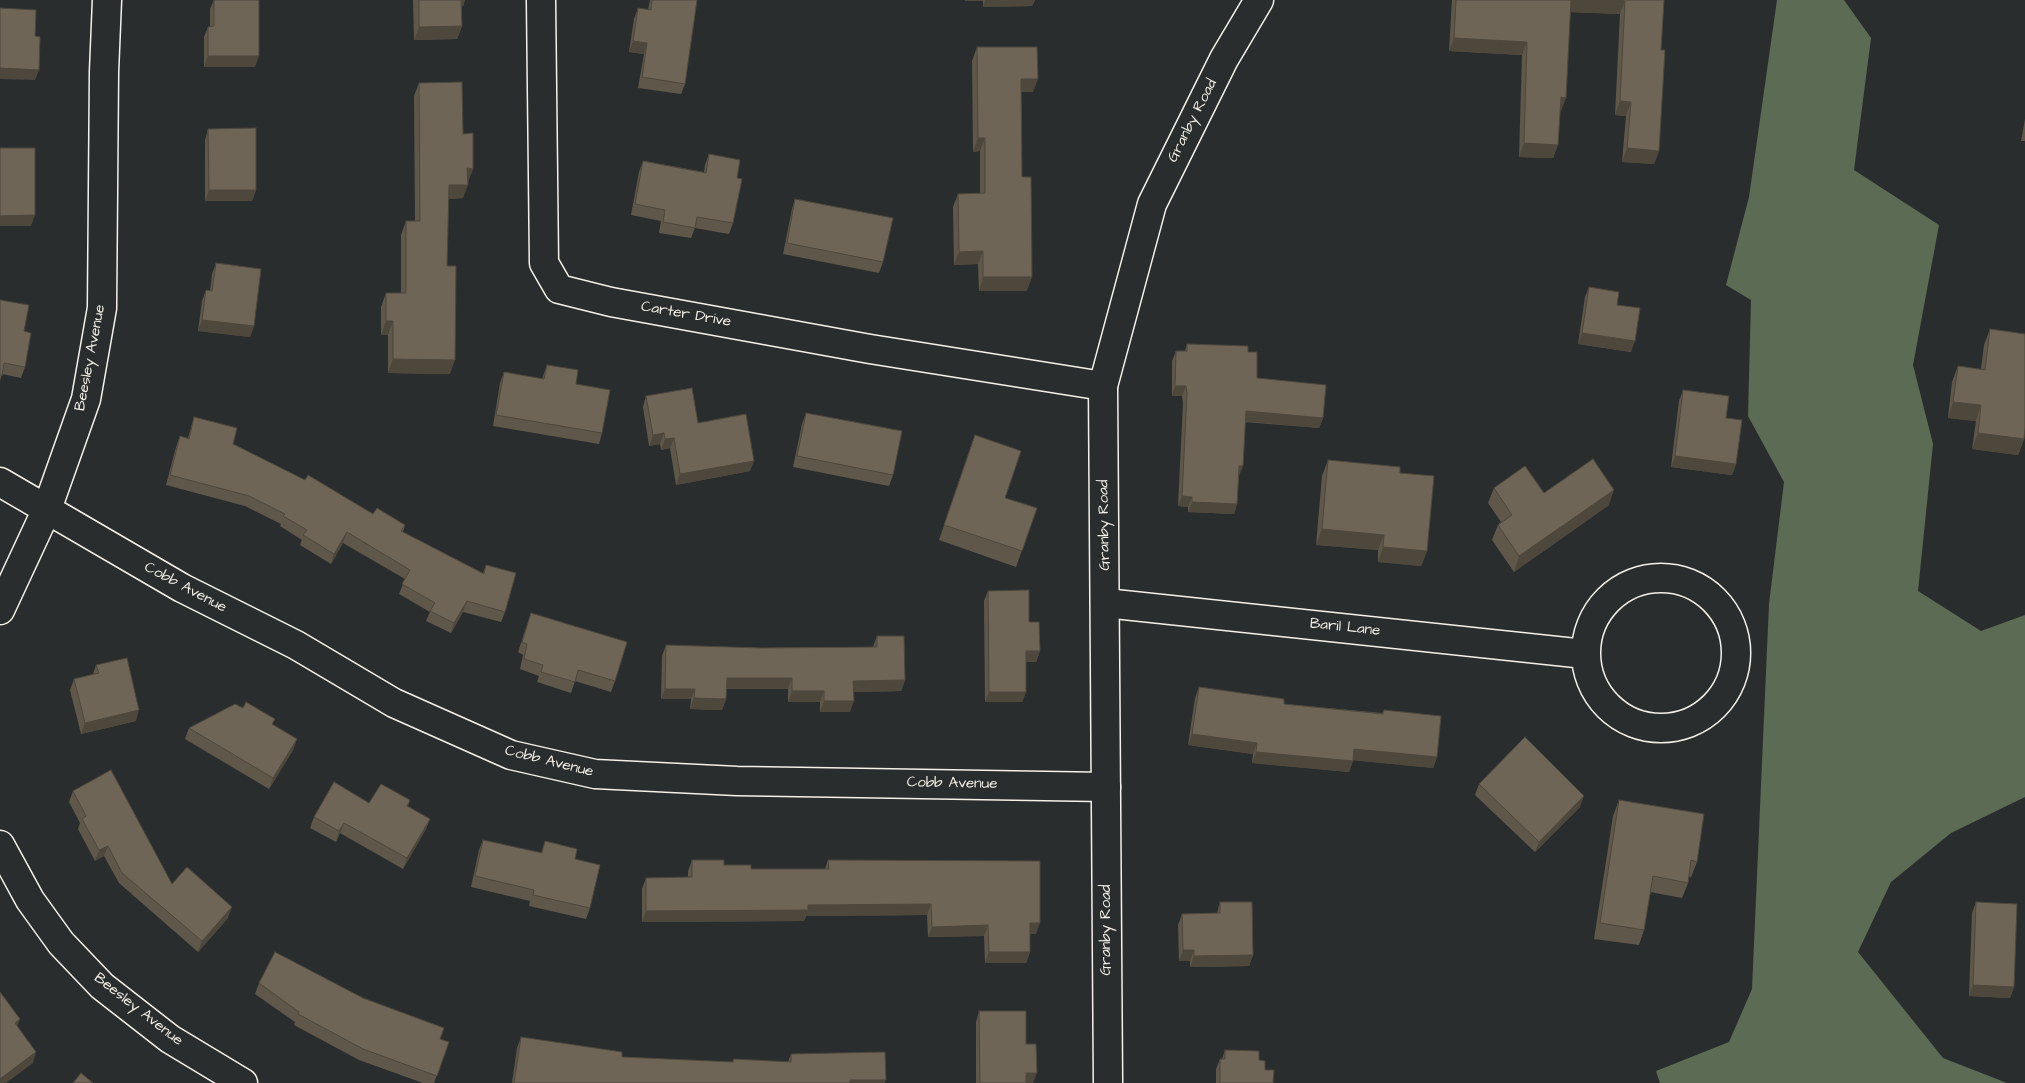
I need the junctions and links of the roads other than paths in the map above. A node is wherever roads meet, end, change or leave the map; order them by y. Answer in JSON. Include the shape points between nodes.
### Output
{"nodes":[{"id":1,"x":107,"y":0,"type":"edge"},
{"id":2,"x":541,"y":0,"type":"edge"},
{"id":3,"x":1259,"y":0,"type":"edge"},
{"id":4,"x":1103,"y":386,"type":"junction"},
{"id":5,"x":0,"y":482,"type":"edge"},
{"id":6,"x":47,"y":509,"type":"junction"},
{"id":7,"x":1105,"y":602,"type":"junction"},
{"id":8,"x":0,"y":610,"type":"edge"},
{"id":9,"x":1585,"y":654,"type":"junction"},
{"id":10,"x":1106,"y":787,"type":"junction"},
{"id":11,"x":0,"y":845,"type":"edge"},
{"id":12,"x":243,"y":1083,"type":"edge"},
{"id":13,"x":1108,"y":1083,"type":"edge"}],
"edges":[{"from":1,"to":6,"type":"street","name":"Beesley Avenue","via":[[102,308],[86,399]]},
{"from":2,"to":4,"type":"street","name":"Carter Drive","via":[[544,263],[559,289],[612,302],[870,349]]},
{"from":3,"to":4,"type":"street","name":"Granby Road","via":[[1224,59],[1152,204]]},
{"from":4,"to":7,"type":"street","name":"Granby Road"},
{"from":5,"to":6,"type":"street","name":"Cobb Avenue"},
{"from":6,"to":8,"type":"street","name":"Beesley Avenue"},
{"from":6,"to":10,"type":"street","name":"Cobb Avenue","via":[[182,588],[296,645],[394,703],[511,755],[595,774],[737,781]]},
{"from":7,"to":9,"type":"street","name":"Baril Lane"},
{"from":7,"to":10,"type":"street","name":"Granby Road"},
{"from":9,"to":9,"type":"street","via":[[1590,680],[1602,702],[1622,718],[1646,728],[1671,728],[1695,721],[1715,707],[1729,687],[1736,664],[1736,640],[1728,616],[1713,597],[1692,584],[1668,577],[1642,579],[1619,589],[1600,607],[1589,630]]},
{"from":10,"to":13,"type":"street","name":"Granby Road"},
{"from":11,"to":12,"type":"street","name":"Beesley Avenue","via":[[30,900],[61,943],[102,986],[170,1039]]}]}
